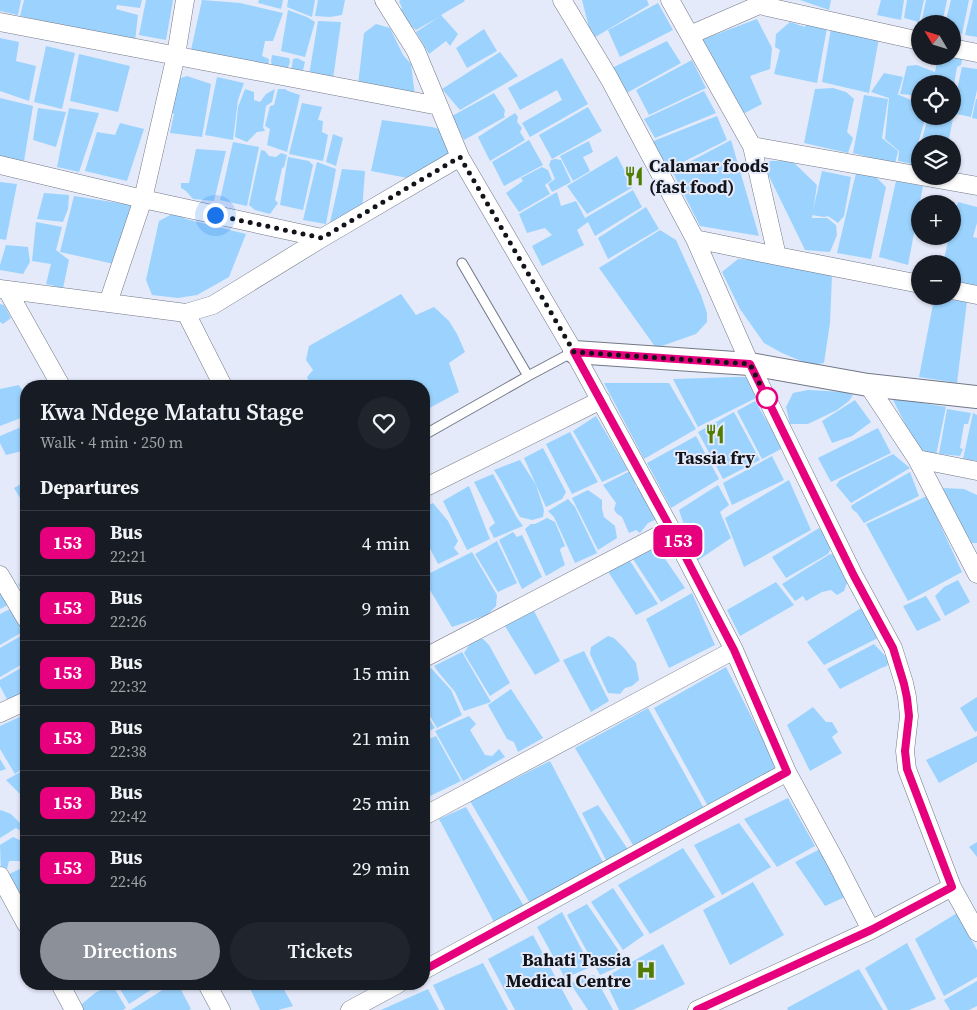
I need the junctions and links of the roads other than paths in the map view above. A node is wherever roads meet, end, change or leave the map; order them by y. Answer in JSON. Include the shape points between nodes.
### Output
{"nodes":[{"id":1,"x":185,"y":0,"type":"edge"},
{"id":2,"x":384,"y":0,"type":"edge"},
{"id":3,"x":562,"y":0,"type":"edge"},
{"id":4,"x":670,"y":0,"type":"edge"},
{"id":5,"x":760,"y":3,"type":"edge"},
{"id":6,"x":0,"y":22,"type":"edge"},
{"id":7,"x":690,"y":35,"type":"junction"},
{"id":8,"x":911,"y":39,"type":"edge"},
{"id":9,"x":961,"y":50,"type":"edge"},
{"id":10,"x":977,"y":53,"type":"edge"},
{"id":11,"x":176,"y":55,"type":"junction"},
{"id":12,"x":438,"y":106,"type":"junction"},
{"id":13,"x":752,"y":146,"type":"junction"},
{"id":14,"x":460,"y":157,"type":"junction"},
{"id":15,"x":0,"y":165,"type":"edge"},
{"id":16,"x":977,"y":186,"type":"edge"},
{"id":17,"x":143,"y":199,"type":"junction"},
{"id":18,"x":322,"y":238,"type":"junction"},
{"id":19,"x":696,"y":239,"type":"junction"},
{"id":20,"x":777,"y":256,"type":"junction"},
{"id":21,"x":462,"y":263,"type":"dead end"},
{"id":22,"x":911,"y":282,"type":"edge"},
{"id":23,"x":4,"y":289,"type":"edge"},
{"id":24,"x":961,"y":292,"type":"edge"},
{"id":25,"x":977,"y":295,"type":"edge"},
{"id":26,"x":108,"y":302,"type":"junction"},
{"id":27,"x":186,"y":313,"type":"junction"},
{"id":28,"x":574,"y":352,"type":"junction"},
{"id":29,"x":750,"y":364,"type":"junction"},
{"id":30,"x":528,"y":376,"type":"junction"},
{"id":31,"x":57,"y":380,"type":"edge"},
{"id":32,"x":220,"y":380,"type":"edge"},
{"id":33,"x":868,"y":385,"type":"junction"},
{"id":34,"x":977,"y":397,"type":"edge"},
{"id":35,"x":601,"y":400,"type":"junction"},
{"id":36,"x":430,"y":432,"type":"edge"},
{"id":37,"x":917,"y":459,"type":"junction"},
{"id":38,"x":977,"y":471,"type":"edge"},
{"id":39,"x":430,"y":485,"type":"edge"},
{"id":40,"x":671,"y":529,"type":"junction"},
{"id":41,"x":977,"y":574,"type":"edge"},
{"id":42,"x":0,"y":575,"type":"edge"},
{"id":43,"x":20,"y":609,"type":"edge"},
{"id":44,"x":734,"y":650,"type":"junction"},
{"id":45,"x":430,"y":655,"type":"edge"},
{"id":46,"x":20,"y":703,"type":"edge"},
{"id":47,"x":0,"y":713,"type":"edge"},
{"id":48,"x":787,"y":772,"type":"junction"},
{"id":49,"x":430,"y":813,"type":"edge"},
{"id":50,"x":0,"y":876,"type":"edge"},
{"id":51,"x":952,"y":887,"type":"junction"},
{"id":52,"x":20,"y":913,"type":"edge"},
{"id":53,"x":871,"y":930,"type":"junction"},
{"id":54,"x":977,"y":932,"type":"edge"},
{"id":55,"x":430,"y":967,"type":"edge"},
{"id":56,"x":63,"y":990,"type":"edge"},
{"id":57,"x":210,"y":990,"type":"edge"},
{"id":58,"x":387,"y":990,"type":"edge"},
{"id":59,"x":74,"y":1010,"type":"edge"},
{"id":60,"x":221,"y":1010,"type":"edge"},
{"id":61,"x":350,"y":1010,"type":"edge"},
{"id":62,"x":697,"y":1010,"type":"edge"}],
"edges":[{"from":1,"to":11,"type":"street"},
{"from":2,"to":12,"type":"street","via":[[416,51]]},
{"from":3,"to":19,"type":"street","via":[[609,78]]},
{"from":4,"to":7,"type":"street"},
{"from":5,"to":7,"type":"street"},
{"from":5,"to":8,"type":"street"},
{"from":6,"to":11,"type":"street"},
{"from":7,"to":13,"type":"street"},
{"from":9,"to":10,"type":"street"},
{"from":11,"to":12,"type":"street"},
{"from":11,"to":17,"type":"street"},
{"from":12,"to":14,"type":"street"},
{"from":13,"to":16,"type":"street"},
{"from":13,"to":20,"type":"street"},
{"from":14,"to":18,"type":"street"},
{"from":14,"to":28,"type":"street"},
{"from":15,"to":17,"type":"street"},
{"from":17,"to":18,"type":"street"},
{"from":17,"to":26,"type":"street"},
{"from":18,"to":27,"type":"street","via":[[213,305]]},
{"from":19,"to":20,"type":"street"},
{"from":19,"to":29,"type":"street"},
{"from":20,"to":22,"type":"street"},
{"from":21,"to":30,"type":"lane"},
{"from":23,"to":26,"type":"street"},
{"from":23,"to":31,"type":"street"},
{"from":24,"to":25,"type":"street"},
{"from":26,"to":27,"type":"street"},
{"from":27,"to":32,"type":"street"},
{"from":28,"to":29,"type":"street"},
{"from":28,"to":30,"type":"lane"},
{"from":28,"to":35,"type":"street"},
{"from":29,"to":33,"type":"street"},
{"from":29,"to":51,"type":"street","via":[[893,648],[907,698],[907,769]]},
{"from":30,"to":36,"type":"lane"},
{"from":33,"to":34,"type":"street"},
{"from":33,"to":37,"type":"street"},
{"from":35,"to":39,"type":"street"},
{"from":35,"to":40,"type":"street"},
{"from":37,"to":38,"type":"street"},
{"from":37,"to":41,"type":"street"},
{"from":40,"to":44,"type":"street"},
{"from":40,"to":45,"type":"street"},
{"from":42,"to":43,"type":"street"},
{"from":44,"to":48,"type":"street"},
{"from":44,"to":49,"type":"street"},
{"from":46,"to":47,"type":"street"},
{"from":48,"to":53,"type":"street"},
{"from":48,"to":55,"type":"street"},
{"from":50,"to":52,"type":"street"},
{"from":51,"to":53,"type":"street"},
{"from":51,"to":54,"type":"street"},
{"from":53,"to":62,"type":"street"},
{"from":56,"to":59,"type":"street"},
{"from":57,"to":60,"type":"street"},
{"from":58,"to":61,"type":"street"}]}
